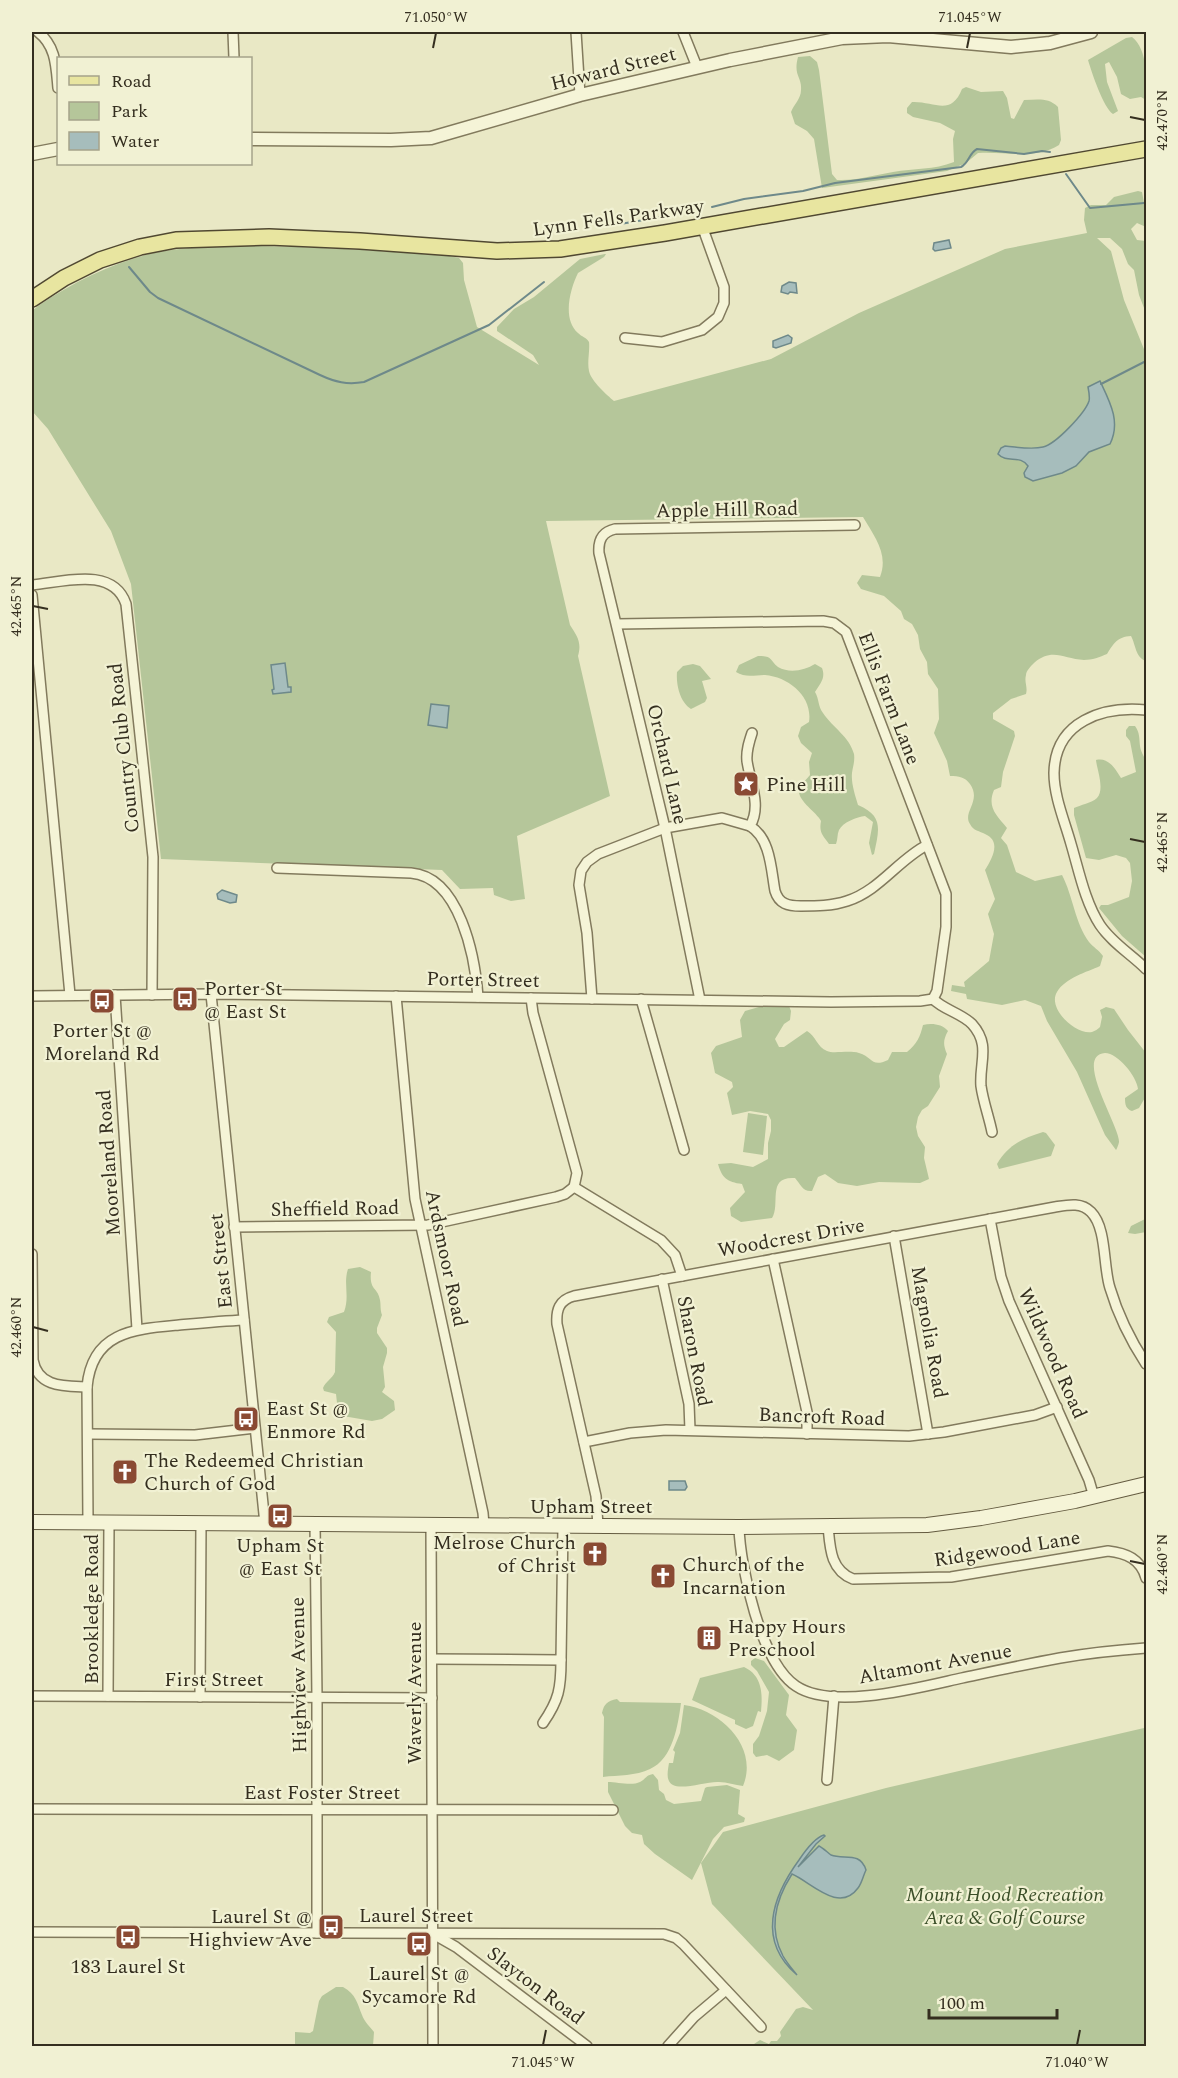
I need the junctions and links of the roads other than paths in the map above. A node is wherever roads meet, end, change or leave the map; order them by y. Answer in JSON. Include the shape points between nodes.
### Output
{"nodes":[{"id":1,"x":38,"y":32,"type":"edge"},
{"id":2,"x":233,"y":32,"type":"edge"},
{"id":3,"x":576,"y":32,"type":"edge"},
{"id":4,"x":683,"y":32,"type":"edge"},
{"id":5,"x":1091,"y":32,"type":"edge"},
{"id":6,"x":234,"y":57,"type":"edge"},
{"id":7,"x":697,"y":68,"type":"junction"},
{"id":8,"x":57,"y":82,"type":"edge"},
{"id":9,"x":580,"y":95,"type":"junction"},
{"id":10,"x":252,"y":139,"type":"edge"},
{"id":11,"x":57,"y":149,"type":"edge"},
{"id":12,"x":1146,"y":149,"type":"edge"},
{"id":13,"x":32,"y":154,"type":"edge"},
{"id":14,"x":702,"y":226,"type":"junction"},
{"id":15,"x":32,"y":299,"type":"edge"},
{"id":16,"x":625,"y":338,"type":"dead end"},
{"id":17,"x":855,"y":525,"type":"dead end"},
{"id":18,"x":601,"y":537,"type":"joint"},
{"id":19,"x":32,"y":585,"type":"edge"},
{"id":20,"x":32,"y":595,"type":"edge"},
{"id":21,"x":616,"y":624,"type":"junction"},
{"id":22,"x":1146,"y":710,"type":"edge"},
{"id":23,"x":752,"y":733,"type":"dead end"},
{"id":24,"x":750,"y":826,"type":"junction"},
{"id":25,"x":665,"y":828,"type":"junction"},
{"id":26,"x":927,"y":845,"type":"junction"},
{"id":27,"x":277,"y":868,"type":"dead end"},
{"id":28,"x":1146,"y":969,"type":"edge"},
{"id":29,"x":211,"y":994,"type":"junction"},
{"id":30,"x":70,"y":995,"type":"junction"},
{"id":31,"x":115,"y":995,"type":"junction"},
{"id":32,"x":152,"y":995,"type":"junction"},
{"id":33,"x":32,"y":996,"type":"edge"},
{"id":34,"x":396,"y":996,"type":"junction"},
{"id":35,"x":478,"y":997,"type":"junction"},
{"id":36,"x":531,"y":998,"type":"junction"},
{"id":37,"x":592,"y":999,"type":"junction"},
{"id":38,"x":641,"y":999,"type":"junction"},
{"id":39,"x":933,"y":999,"type":"junction"},
{"id":40,"x":700,"y":1000,"type":"junction"},
{"id":41,"x":992,"y":1132,"type":"dead end"},
{"id":42,"x":684,"y":1150,"type":"dead end"},
{"id":43,"x":574,"y":1187,"type":"junction"},
{"id":44,"x":990,"y":1219,"type":"junction"},
{"id":45,"x":421,"y":1225,"type":"junction"},
{"id":46,"x":234,"y":1227,"type":"junction"},
{"id":47,"x":894,"y":1236,"type":"junction"},
{"id":48,"x":32,"y":1254,"type":"edge"},
{"id":49,"x":773,"y":1259,"type":"junction"},
{"id":50,"x":682,"y":1276,"type":"junction"},
{"id":51,"x":662,"y":1279,"type":"junction"},
{"id":52,"x":244,"y":1320,"type":"junction"},
{"id":53,"x":137,"y":1329,"type":"junction"},
{"id":54,"x":1146,"y":1364,"type":"edge"},
{"id":55,"x":87,"y":1387,"type":"junction"},
{"id":56,"x":1057,"y":1407,"type":"junction"},
{"id":57,"x":255,"y":1428,"type":"junction"},
{"id":58,"x":690,"y":1430,"type":"junction"},
{"id":59,"x":88,"y":1434,"type":"junction"},
{"id":60,"x":807,"y":1434,"type":"junction"},
{"id":61,"x":928,"y":1434,"type":"junction"},
{"id":62,"x":584,"y":1442,"type":"junction"},
{"id":63,"x":1146,"y":1484,"type":"edge"},
{"id":64,"x":1094,"y":1497,"type":"junction"},
{"id":65,"x":32,"y":1522,"type":"edge"},
{"id":66,"x":88,"y":1522,"type":"junction"},
{"id":67,"x":109,"y":1522,"type":"junction"},
{"id":68,"x":201,"y":1523,"type":"junction"},
{"id":69,"x":265,"y":1524,"type":"junction"},
{"id":70,"x":315,"y":1524,"type":"junction"},
{"id":71,"x":431,"y":1525,"type":"junction"},
{"id":72,"x":484,"y":1525,"type":"junction"},
{"id":73,"x":563,"y":1526,"type":"junction"},
{"id":74,"x":598,"y":1526,"type":"junction"},
{"id":75,"x":828,"y":1526,"type":"junction"},
{"id":76,"x":738,"y":1527,"type":"junction"},
{"id":77,"x":1146,"y":1578,"type":"edge"},
{"id":78,"x":1146,"y":1648,"type":"edge"},
{"id":79,"x":432,"y":1659,"type":"junction"},
{"id":80,"x":561,"y":1660,"type":"junction"},
{"id":81,"x":32,"y":1696,"type":"edge"},
{"id":82,"x":108,"y":1696,"type":"junction"},
{"id":83,"x":834,"y":1696,"type":"junction"},
{"id":84,"x":200,"y":1697,"type":"junction"},
{"id":85,"x":317,"y":1698,"type":"junction"},
{"id":86,"x":432,"y":1698,"type":"junction"},
{"id":87,"x":543,"y":1723,"type":"dead end"},
{"id":88,"x":827,"y":1780,"type":"dead end"},
{"id":89,"x":32,"y":1809,"type":"edge"},
{"id":90,"x":317,"y":1810,"type":"junction"},
{"id":91,"x":433,"y":1810,"type":"junction"},
{"id":92,"x":613,"y":1810,"type":"dead end"},
{"id":93,"x":32,"y":1932,"type":"edge"},
{"id":94,"x":317,"y":1933,"type":"junction"},
{"id":95,"x":432,"y":1933,"type":"junction"},
{"id":96,"x":726,"y":1990,"type":"junction"},
{"id":97,"x":761,"y":2027,"type":"dead end"},
{"id":98,"x":433,"y":2046,"type":"edge"},
{"id":99,"x":587,"y":2046,"type":"edge"},
{"id":100,"x":668,"y":2046,"type":"edge"}],
"edges":[{"from":1,"to":8,"type":"street","via":[[52,49]]},
{"from":2,"to":6,"type":"street"},
{"from":3,"to":9,"type":"street"},
{"from":4,"to":7,"type":"street"},
{"from":5,"to":7,"type":"street","name":"Howard Street","via":[[1050,43],[1011,47],[851,36]]},
{"from":7,"to":9,"type":"street","name":"Howard Street"},
{"from":9,"to":10,"type":"street","name":"Howard Street","via":[[427,138]]},
{"from":11,"to":13,"type":"street"},
{"from":12,"to":14,"type":"main road","name":"Lynn Fells Parkway"},
{"from":14,"to":15,"type":"main road","name":"Lynn Fells Parkway","via":[[583,246],[522,251],[309,238],[176,240],[100,260]]},
{"from":14,"to":16,"type":"street","via":[[724,287],[724,303],[718,317],[702,330],[662,342]]},
{"from":17,"to":18,"type":"street","name":"Apple Hill Road","via":[[615,529]]},
{"from":18,"to":21,"type":"street","name":"Orchard Lane","via":[[599,553]]},
{"from":19,"to":32,"type":"street","name":"Country Club Road","via":[[100,580],[115,586],[126,604],[153,857]]},
{"from":20,"to":30,"type":"street"},
{"from":21,"to":25,"type":"street","name":"Orchard Lane"},
{"from":21,"to":26,"type":"street","name":"Ellis Farm Lane","via":[[823,621],[841,627],[849,639]]},
{"from":22,"to":28,"type":"street","via":[[1098,714],[1082,722],[1061,746],[1054,774],[1092,910],[1108,936]]},
{"from":23,"to":24,"type":"street","via":[[747,758],[756,812]]},
{"from":24,"to":25,"type":"street","via":[[722,818]]},
{"from":24,"to":26,"type":"street","via":[[765,843],[778,898],[793,906],[831,905],[853,899]]},
{"from":25,"to":37,"type":"street","via":[[595,856],[581,871],[579,885]]},
{"from":25,"to":40,"type":"street","name":"Orchard Lane"},
{"from":26,"to":39,"type":"street","name":"Ellis Farm Lane","via":[[944,885],[947,907]]},
{"from":27,"to":35,"type":"street","via":[[411,873],[433,879],[445,892],[467,935]]},
{"from":29,"to":32,"type":"street","name":"Porter Street"},
{"from":29,"to":34,"type":"street","name":"Porter Street"},
{"from":29,"to":46,"type":"street","name":"East Street"},
{"from":30,"to":31,"type":"street","name":"Porter Street"},
{"from":30,"to":33,"type":"street","name":"Porter Street"},
{"from":31,"to":32,"type":"street","name":"Porter Street"},
{"from":31,"to":53,"type":"street","name":"Mooreland Road"},
{"from":34,"to":35,"type":"street","name":"Porter Street"},
{"from":34,"to":45,"type":"street","name":"Ardsmoor Road","via":[[413,1190]]},
{"from":35,"to":36,"type":"street","name":"Porter Street"},
{"from":36,"to":37,"type":"street","name":"Porter Street"},
{"from":36,"to":43,"type":"street","via":[[577,1173]]},
{"from":37,"to":38,"type":"street","name":"Porter Street"},
{"from":38,"to":40,"type":"street","name":"Porter Street"},
{"from":38,"to":42,"type":"street"},
{"from":39,"to":40,"type":"street","name":"Porter Street"},
{"from":39,"to":41,"type":"street","via":[[969,1021],[979,1036],[984,1055],[981,1086]]},
{"from":43,"to":45,"type":"street","name":"Sheffield Road","via":[[556,1197]]},
{"from":43,"to":50,"type":"street","via":[[662,1240],[675,1255]]},
{"from":44,"to":47,"type":"street","name":"Woodcrest Drive"},
{"from":44,"to":54,"type":"street","name":"Woodcrest Drive","via":[[1067,1205],[1090,1211],[1100,1229],[1113,1297]]},
{"from":44,"to":56,"type":"street","name":"Wildwood Road","via":[[1005,1290]]},
{"from":45,"to":46,"type":"street","name":"Sheffield Road"},
{"from":45,"to":72,"type":"street","name":"Ardsmoor Road"},
{"from":46,"to":52,"type":"street","name":"East Street"},
{"from":47,"to":49,"type":"street","name":"Woodcrest Drive"},
{"from":47,"to":61,"type":"street","name":"Magnolia Road"},
{"from":48,"to":55,"type":"street","via":[[35,1368],[53,1384]]},
{"from":49,"to":50,"type":"street","name":"Woodcrest Drive"},
{"from":49,"to":60,"type":"street","via":[[807,1413]]},
{"from":50,"to":51,"type":"street","name":"Woodcrest Drive"},
{"from":51,"to":58,"type":"street","name":"Sharon Road","via":[[689,1404]]},
{"from":51,"to":62,"type":"street","name":"Woodcrest Drive","via":[[574,1296],[559,1304],[558,1331]]},
{"from":52,"to":53,"type":"street"},
{"from":52,"to":57,"type":"street","name":"East Street"},
{"from":53,"to":55,"type":"street","via":[[119,1335],[104,1347],[91,1369]]},
{"from":55,"to":59,"type":"street"},
{"from":56,"to":61,"type":"street","name":"Bancroft Road","via":[[1035,1415]]},
{"from":56,"to":64,"type":"street","name":"Wildwood Road"},
{"from":57,"to":59,"type":"street","via":[[195,1435]]},
{"from":57,"to":69,"type":"street","name":"East Street"},
{"from":58,"to":60,"type":"street","name":"Bancroft Road"},
{"from":58,"to":62,"type":"street","name":"Bancroft Road","via":[[638,1432]]},
{"from":59,"to":66,"type":"street"},
{"from":60,"to":61,"type":"street","name":"Bancroft Road"},
{"from":62,"to":74,"type":"street","name":"Woodcrest Drive","via":[[597,1501]]},
{"from":63,"to":64,"type":"main road","name":"Upham Street"},
{"from":64,"to":75,"type":"main road","name":"Upham Street","via":[[938,1524]]},
{"from":65,"to":66,"type":"main road","name":"Upham Street"},
{"from":66,"to":67,"type":"main road","name":"Upham Street"},
{"from":67,"to":68,"type":"main road","name":"Upham Street"},
{"from":67,"to":82,"type":"street","name":"Brookledge Road"},
{"from":68,"to":69,"type":"main road","name":"Upham Street"},
{"from":68,"to":84,"type":"street"},
{"from":69,"to":70,"type":"main road","name":"Upham Street"},
{"from":70,"to":71,"type":"main road","name":"Upham Street"},
{"from":70,"to":85,"type":"street","name":"Highview Avenue"},
{"from":71,"to":72,"type":"main road","name":"Upham Street"},
{"from":71,"to":79,"type":"street","name":"Waverly Avenue"},
{"from":72,"to":73,"type":"main road","name":"Upham Street"},
{"from":73,"to":74,"type":"main road","name":"Upham Street"},
{"from":73,"to":80,"type":"street"},
{"from":74,"to":76,"type":"main road","name":"Upham Street"},
{"from":75,"to":76,"type":"main road","name":"Upham Street"},
{"from":75,"to":77,"type":"street","name":"Ridgewood Lane","via":[[835,1564],[855,1580],[951,1577],[1108,1551],[1132,1558],[1143,1568]]},
{"from":76,"to":83,"type":"street","name":"Altamont Avenue","via":[[746,1584],[774,1659],[797,1687]]},
{"from":78,"to":83,"type":"street","name":"Altamont Avenue","via":[[1076,1655],[879,1694]]},
{"from":79,"to":80,"type":"street"},
{"from":79,"to":86,"type":"street","name":"Waverly Avenue"},
{"from":80,"to":87,"type":"street","via":[[559,1694]]},
{"from":81,"to":82,"type":"street","name":"First Street"},
{"from":82,"to":84,"type":"street","name":"First Street"},
{"from":83,"to":88,"type":"street"},
{"from":84,"to":85,"type":"street","name":"First Street"},
{"from":85,"to":86,"type":"street","name":"First Street"},
{"from":85,"to":90,"type":"street","name":"Highview Avenue"},
{"from":86,"to":91,"type":"street","name":"Waverly Avenue"},
{"from":89,"to":90,"type":"street","name":"East Foster Street"},
{"from":90,"to":91,"type":"street","name":"East Foster Street"},
{"from":90,"to":94,"type":"street","name":"Highview Avenue"},
{"from":91,"to":92,"type":"street","name":"East Foster Street"},
{"from":91,"to":95,"type":"street","name":"Waverly Avenue"},
{"from":93,"to":94,"type":"street","name":"Laurel Street"},
{"from":94,"to":95,"type":"street","name":"Laurel Street"},
{"from":95,"to":96,"type":"street","name":"Laurel Street","via":[[667,1935],[681,1941]]},
{"from":95,"to":98,"type":"street","name":"Waverly Avenue"},
{"from":95,"to":99,"type":"street","name":"Slayton Road"},
{"from":96,"to":97,"type":"street","name":"Laurel Street"},
{"from":96,"to":100,"type":"street"}]}
